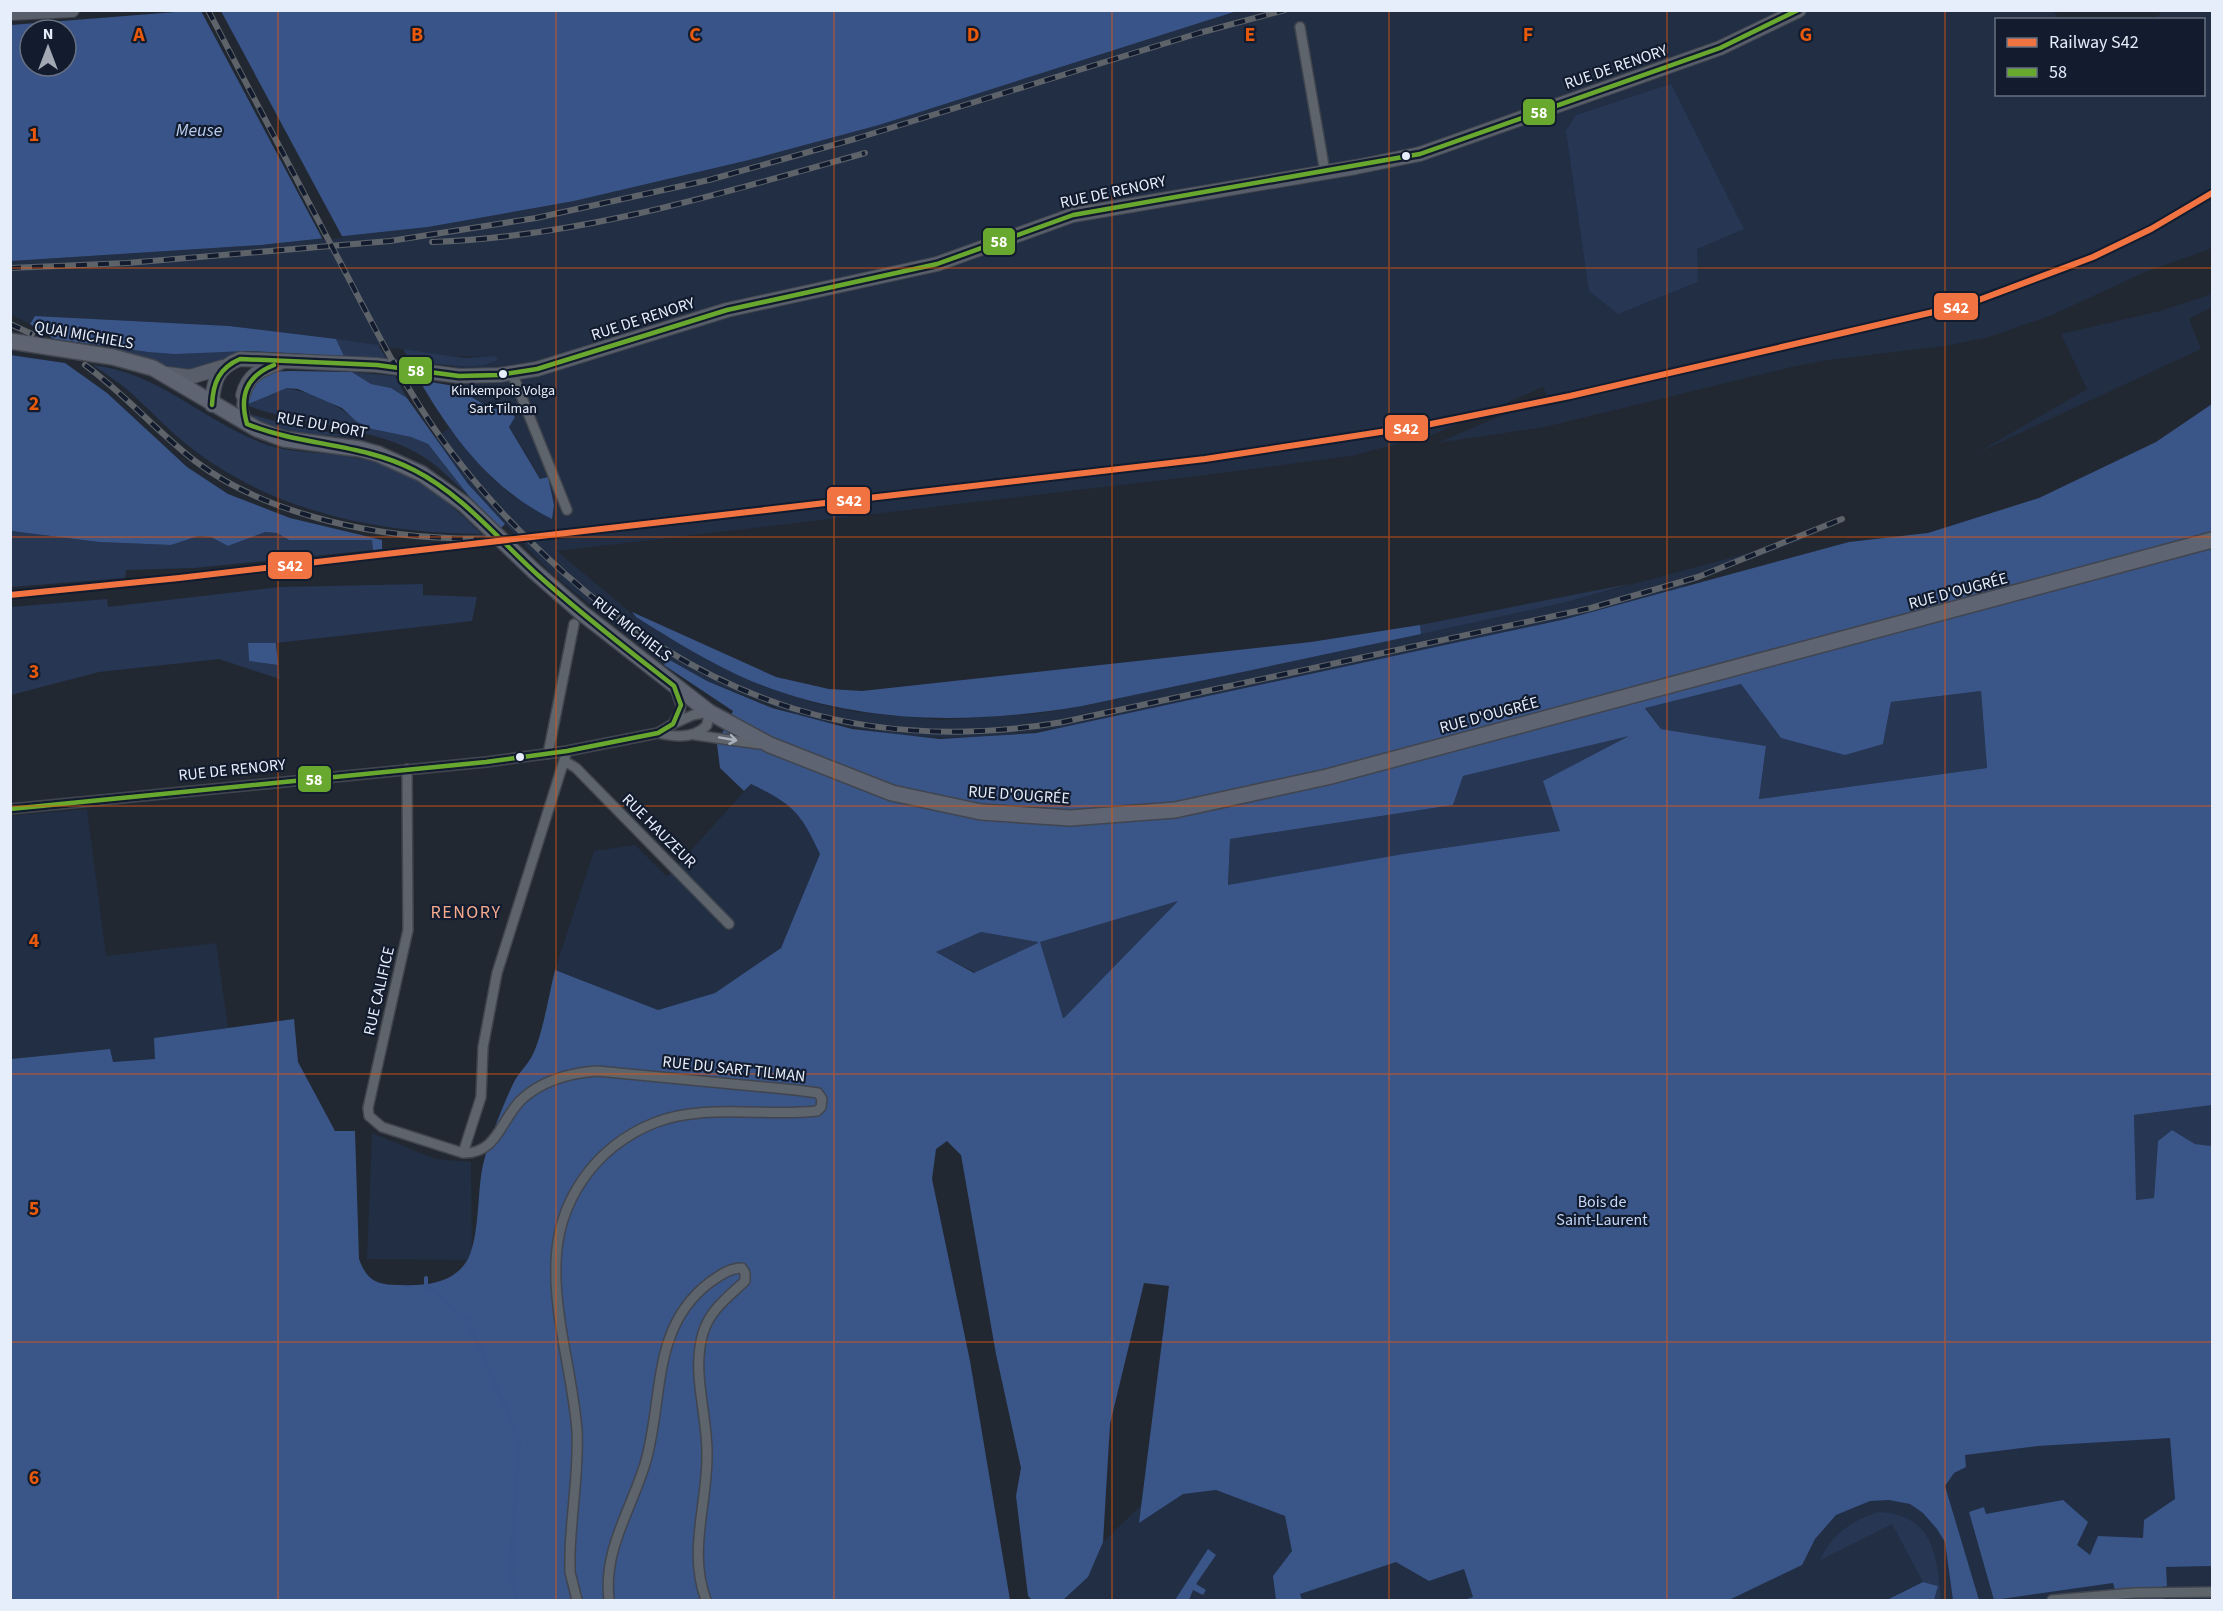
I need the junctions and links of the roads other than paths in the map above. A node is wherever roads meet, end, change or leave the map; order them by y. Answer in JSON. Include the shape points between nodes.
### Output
{"nodes":[{"id":1,"x":72,"y":10,"type":"edge"},
{"id":2,"x":1799,"y":10,"type":"edge"},
{"id":3,"x":10,"y":13,"type":"edge"},
{"id":4,"x":1300,"y":27,"type":"dead end"},
{"id":5,"x":1325,"y":172,"type":"junction"},
{"id":6,"x":10,"y":341,"type":"edge"},
{"id":7,"x":283,"y":362,"type":"junction"},
{"id":8,"x":223,"y":367,"type":"junction"},
{"id":9,"x":512,"y":373,"type":"junction"},
{"id":10,"x":166,"y":374,"type":"junction"},
{"id":11,"x":243,"y":395,"type":"junction"},
{"id":12,"x":215,"y":407,"type":"junction"},
{"id":13,"x":247,"y":424,"type":"junction"},
{"id":14,"x":567,"y":510,"type":"dead end"},
{"id":15,"x":2212,"y":540,"type":"edge"},
{"id":16,"x":535,"y":572,"type":"joint"},
{"id":17,"x":574,"y":624,"type":"dead end"},
{"id":18,"x":674,"y":686,"type":"junction"},
{"id":19,"x":710,"y":712,"type":"junction"},
{"id":20,"x":673,"y":724,"type":"junction"},
{"id":21,"x":658,"y":733,"type":"junction"},
{"id":22,"x":687,"y":735,"type":"junction"},
{"id":23,"x":770,"y":746,"type":"junction"},
{"id":24,"x":567,"y":751,"type":"junction"},
{"id":25,"x":548,"y":754,"type":"junction"},
{"id":26,"x":529,"y":757,"type":"joint"},
{"id":27,"x":566,"y":762,"type":"junction"},
{"id":28,"x":407,"y":769,"type":"junction"},
{"id":29,"x":10,"y":809,"type":"edge"},
{"id":30,"x":729,"y":924,"type":"dead end"},
{"id":31,"x":463,"y":1153,"type":"junction"},
{"id":32,"x":2212,"y":1592,"type":"edge"},
{"id":33,"x":577,"y":1600,"type":"edge"},
{"id":34,"x":609,"y":1600,"type":"edge"},
{"id":35,"x":706,"y":1600,"type":"edge"},
{"id":36,"x":2052,"y":1600,"type":"edge"}],
"edges":[{"from":1,"to":3,"type":"street"},
{"from":2,"to":5,"type":"street","name":"RUE DE RENORY","via":[[1720,48],[1432,150]]},
{"from":4,"to":5,"type":"street"},
{"from":5,"to":9,"type":"street","name":"RUE DE RENORY","via":[[1073,215],[923,268],[727,310],[560,363]]},
{"from":6,"to":10,"type":"main road","name":"QUAI MICHIELS","via":[[113,357]]},
{"from":7,"to":8,"type":"street","name":"RUE DE RENORY","via":[[247,358]]},
{"from":7,"to":9,"type":"street","name":"RUE DE RENORY","via":[[377,365],[459,376]]},
{"from":7,"to":11,"type":"street","name":"RUE DE RENORY","via":[[257,372]]},
{"from":8,"to":10,"type":"street","name":"RUE DE RENORY","via":[[190,376]]},
{"from":8,"to":12,"type":"street","via":[[215,379]]},
{"from":9,"to":14,"type":"street"},
{"from":10,"to":12,"type":"main road","name":"QUAI MICHIELS"},
{"from":11,"to":12,"type":"street","name":"RUE DE RENORY","via":[[233,405]]},
{"from":11,"to":13,"type":"street"},
{"from":12,"to":13,"type":"main road","name":"RUE DU PORT"},
{"from":13,"to":16,"type":"main road","name":"RUE DU PORT","bridge":true,"via":[[284,439],[378,454],[422,474],[464,504]]},
{"from":15,"to":23,"type":"main road","name":"RUE D'OUGRÉE","via":[[1327,777],[1175,810],[1061,818],[952,807],[892,793]]},
{"from":16,"to":18,"type":"main road","name":"RUE MICHIELS"},
{"from":17,"to":25,"type":"street"},
{"from":18,"to":19,"type":"main road","name":"RUE MICHIELS"},
{"from":18,"to":20,"type":"street","via":[[681,705]]},
{"from":19,"to":20,"type":"street","name":"RUE D'OUGRÉE"},
{"from":19,"to":22,"type":"street","via":[[704,729]]},
{"from":19,"to":23,"type":"main road","name":"RUE D'OUGRÉE"},
{"from":20,"to":21,"type":"street","name":"RUE D'OUGRÉE"},
{"from":21,"to":22,"type":"street","name":"RUE D'OUGRÉE"},
{"from":21,"to":24,"type":"street","name":"RUE D'OUGRÉE"},
{"from":22,"to":23,"type":"street","name":"RUE D'OUGRÉE","one_way":true},
{"from":24,"to":25,"type":"street","name":"RUE D'OUGRÉE"},
{"from":24,"to":27,"type":"street"},
{"from":25,"to":26,"type":"street","name":"RUE D'OUGRÉE"},
{"from":26,"to":28,"type":"street","name":"RUE DE RENORY"},
{"from":27,"to":30,"type":"street","name":"RUE HAUZEUR"},
{"from":27,"to":31,"type":"street","via":[[497,973],[483,1047],[481,1097]]},
{"from":28,"to":29,"type":"street","name":"RUE DE RENORY"},
{"from":28,"to":31,"type":"street","name":"RUE CALIFICE","via":[[408,930],[369,1116],[382,1127]]},
{"from":31,"to":33,"type":"street","name":"RUE DU SART TILMAN","via":[[487,1148],[509,1114],[540,1086],[579,1073],[597,1071],[796,1090],[818,1093],[822,1099],[817,1111],[710,1113],[655,1123],[604,1153],[573,1196],[560,1233],[555,1265],[577,1432],[570,1572]]},
{"from":32,"to":36,"type":"street"},
{"from":34,"to":35,"type":"street","via":[[612,1550],[645,1466],[662,1358],[669,1337],[690,1300],[716,1278],[742,1268],[745,1281],[710,1316],[700,1344],[707,1457],[697,1550]]}]}
